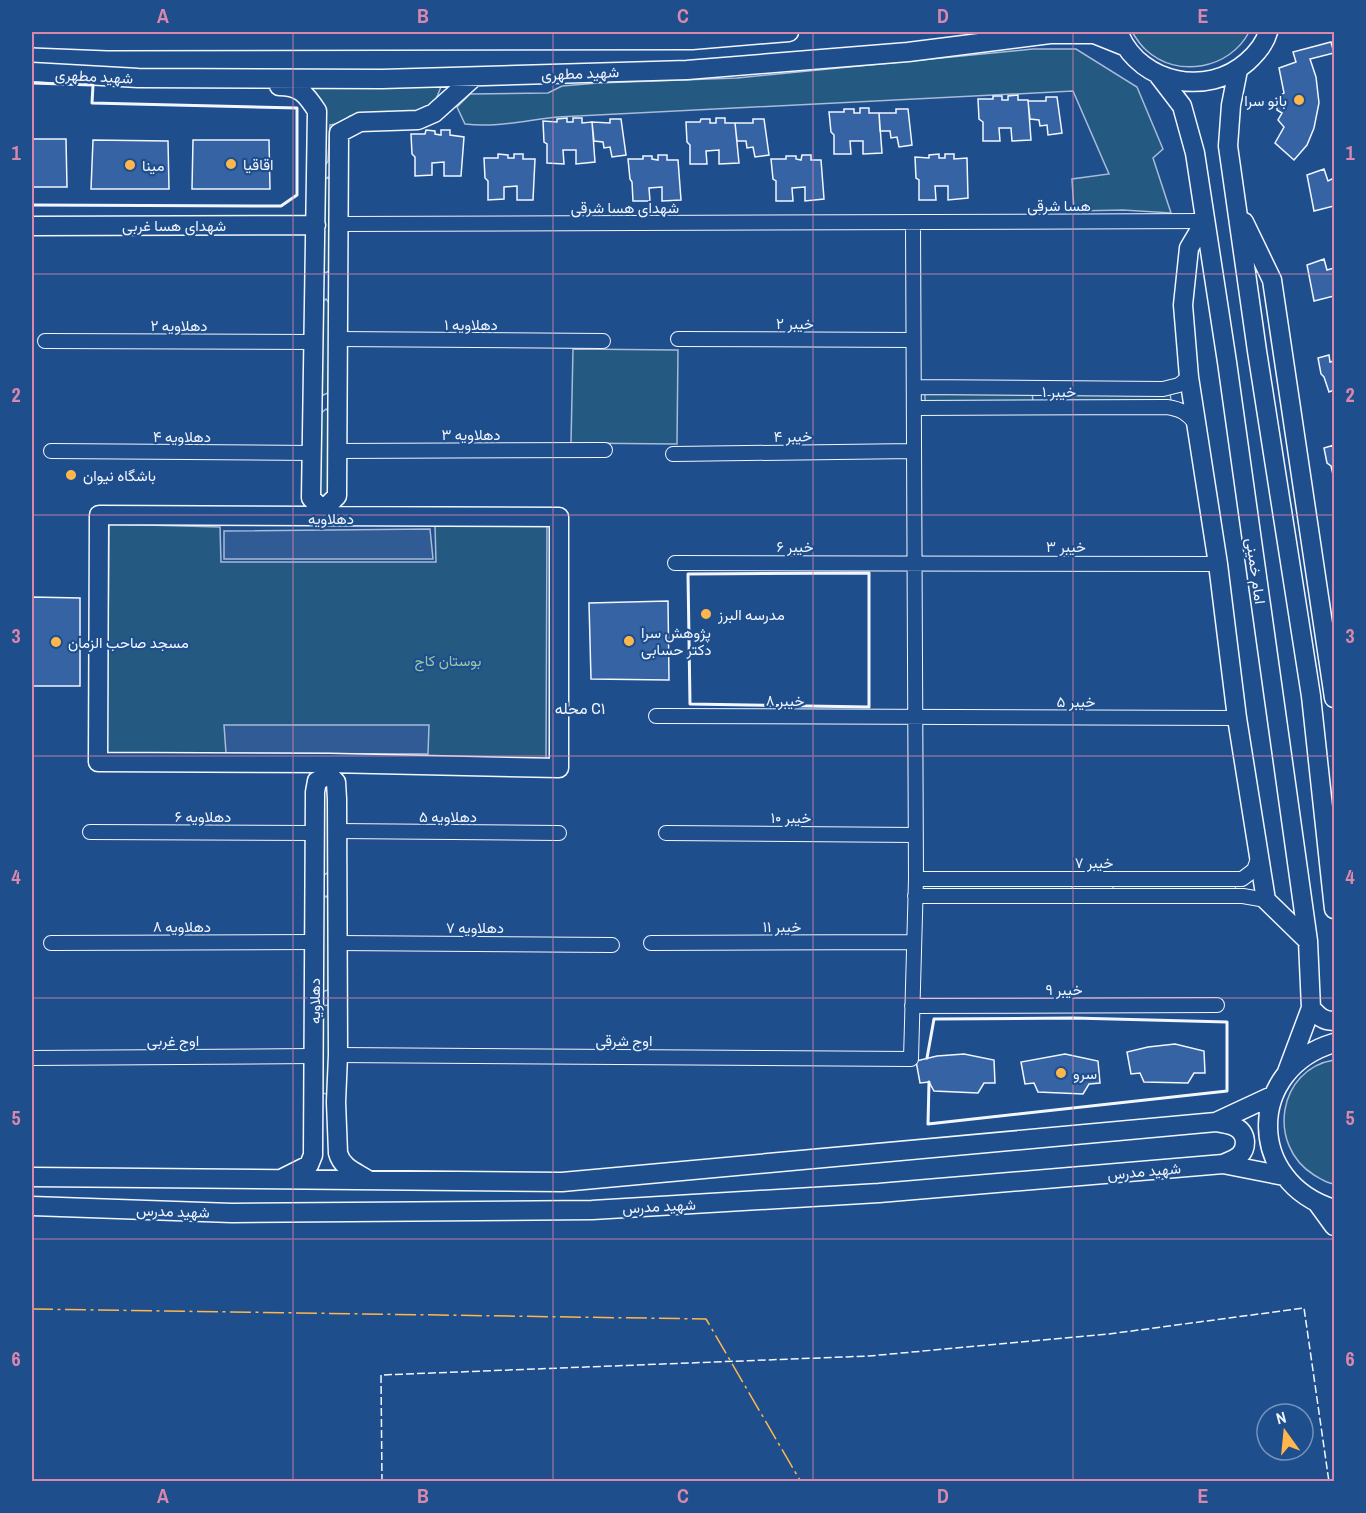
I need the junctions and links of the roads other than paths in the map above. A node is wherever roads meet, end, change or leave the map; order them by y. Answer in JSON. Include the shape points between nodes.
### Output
{"nodes":[{"id":1,"x":191,"y":32,"type":"edge"},
{"id":2,"x":500,"y":32,"type":"edge"},
{"id":3,"x":789,"y":32,"type":"edge"},
{"id":4,"x":1051,"y":33,"type":"edge"},
{"id":5,"x":1268,"y":33,"type":"edge"},
{"id":6,"x":32,"y":39,"type":"edge"},
{"id":7,"x":1121,"y":39,"type":"edge"},
{"id":8,"x":108,"y":41,"type":"junction"},
{"id":9,"x":539,"y":41,"type":"junction"},
{"id":10,"x":1238,"y":70,"type":"junction"},
{"id":11,"x":32,"y":72,"type":"edge"},
{"id":12,"x":1160,"y":76,"type":"junction"},
{"id":13,"x":474,"y":77,"type":"junction"},
{"id":14,"x":138,"y":78,"type":"junction"},
{"id":15,"x":316,"y":168,"type":"junction"},
{"id":16,"x":339,"y":170,"type":"junction"},
{"id":17,"x":1237,"y":205,"type":"junction"},
{"id":18,"x":1205,"y":221,"type":"junction"},
{"id":19,"x":913,"y":223,"type":"junction"},
{"id":20,"x":338,"y":224,"type":"junction"},
{"id":21,"x":316,"y":225,"type":"junction"},
{"id":22,"x":32,"y":226,"type":"edge"},
{"id":23,"x":316,"y":286,"type":"junction"},
{"id":24,"x":338,"y":286,"type":"junction"},
{"id":25,"x":338,"y":339,"type":"junction"},
{"id":26,"x":678,"y":339,"type":"dead end"},
{"id":27,"x":912,"y":340,"type":"junction"},
{"id":28,"x":45,"y":341,"type":"dead end"},
{"id":29,"x":603,"y":341,"type":"dead end"},
{"id":30,"x":314,"y":342,"type":"junction"},
{"id":31,"x":1182,"y":382,"type":"junction"},
{"id":32,"x":914,"y":387,"type":"junction"},
{"id":33,"x":1043,"y":388,"type":"junction"},
{"id":34,"x":313,"y":399,"type":"junction"},
{"id":35,"x":338,"y":400,"type":"junction"},
{"id":36,"x":914,"y":408,"type":"junction"},
{"id":37,"x":1044,"y":408,"type":"junction"},
{"id":38,"x":1174,"y":408,"type":"junction"},
{"id":39,"x":1197,"y":425,"type":"junction"},
{"id":40,"x":605,"y":450,"type":"dead end"},
{"id":41,"x":337,"y":451,"type":"junction"},
{"id":42,"x":913,"y":451,"type":"junction"},
{"id":43,"x":51,"y":452,"type":"dead end"},
{"id":44,"x":312,"y":453,"type":"junction"},
{"id":45,"x":673,"y":454,"type":"dead end"},
{"id":46,"x":323,"y":514,"type":"junction"},
{"id":47,"x":675,"y":562,"type":"dead end"},
{"id":48,"x":915,"y":562,"type":"junction"},
{"id":49,"x":1218,"y":564,"type":"junction"},
{"id":50,"x":1328,"y":605,"type":"edge"},
{"id":51,"x":1335,"y":698,"type":"edge"},
{"id":52,"x":656,"y":716,"type":"dead end"},
{"id":53,"x":914,"y":717,"type":"junction"},
{"id":54,"x":1237,"y":718,"type":"junction"},
{"id":55,"x":329,"y":769,"type":"junction"},
{"id":56,"x":90,"y":831,"type":"dead end"},
{"id":57,"x":337,"y":831,"type":"junction"},
{"id":58,"x":315,"y":833,"type":"junction"},
{"id":59,"x":559,"y":833,"type":"dead end"},
{"id":60,"x":666,"y":833,"type":"dead end"},
{"id":61,"x":915,"y":835,"type":"junction"},
{"id":62,"x":1259,"y":856,"type":"junction"},
{"id":63,"x":916,"y":879,"type":"junction"},
{"id":64,"x":1093,"y":879,"type":"junction"},
{"id":65,"x":1242,"y":879,"type":"junction"},
{"id":66,"x":315,"y":884,"type":"junction"},
{"id":67,"x":337,"y":886,"type":"junction"},
{"id":68,"x":915,"y":896,"type":"junction"},
{"id":69,"x":1093,"y":896,"type":"junction"},
{"id":70,"x":1243,"y":896,"type":"junction"},
{"id":71,"x":1266,"y":900,"type":"junction"},
{"id":72,"x":1335,"y":909,"type":"edge"},
{"id":73,"x":1308,"y":941,"type":"junction"},
{"id":74,"x":314,"y":942,"type":"junction"},
{"id":75,"x":914,"y":942,"type":"junction"},
{"id":76,"x":51,"y":943,"type":"dead end"},
{"id":77,"x":338,"y":943,"type":"junction"},
{"id":78,"x":651,"y":943,"type":"dead end"},
{"id":79,"x":612,"y":945,"type":"dead end"},
{"id":80,"x":314,"y":996,"type":"junction"},
{"id":81,"x":338,"y":999,"type":"junction"},
{"id":82,"x":1217,"y":1005,"type":"dead end"},
{"id":83,"x":912,"y":1006,"type":"junction"},
{"id":84,"x":1311,"y":1008,"type":"junction"},
{"id":85,"x":1335,"y":1021,"type":"edge"},
{"id":86,"x":1335,"y":1043,"type":"edge"},
{"id":87,"x":338,"y":1055,"type":"junction"},
{"id":88,"x":314,"y":1056,"type":"junction"},
{"id":89,"x":32,"y":1058,"type":"edge"},
{"id":90,"x":1287,"y":1072,"type":"junction"},
{"id":91,"x":1274,"y":1095,"type":"junction"},
{"id":92,"x":314,"y":1098,"type":"junction"},
{"id":93,"x":336,"y":1102,"type":"junction"},
{"id":94,"x":1216,"y":1122,"type":"junction"},
{"id":95,"x":1223,"y":1164,"type":"junction"},
{"id":96,"x":1284,"y":1176,"type":"junction"},
{"id":97,"x":32,"y":1177,"type":"edge"},
{"id":98,"x":281,"y":1180,"type":"junction"},
{"id":99,"x":370,"y":1180,"type":"junction"},
{"id":100,"x":32,"y":1206,"type":"edge"},
{"id":101,"x":1326,"y":1207,"type":"edge"},
{"id":102,"x":1335,"y":1226,"type":"edge"}],
"edges":[{"from":1,"to":8,"type":"main road"},
{"from":2,"to":9,"type":"main road"},
{"from":3,"to":9,"type":"main road","name":"شهید مطهری","via":[[692,40]]},
{"from":4,"to":7,"type":"main road","name":"شهید مطهری"},
{"from":4,"to":13,"type":"main road","name":"شهید مطهری","via":[[908,52],[687,70]]},
{"from":5,"to":10,"type":"main road","via":[[1255,55]]},
{"from":6,"to":8,"type":"main road","name":"شهید مطهری"},
{"from":7,"to":12,"type":"main road","via":[[1140,63]]},
{"from":8,"to":9,"type":"main road","name":"شهید مطهری"},
{"from":10,"to":12,"type":"main road","via":[[1213,81],[1186,83]]},
{"from":10,"to":17,"type":"main road","via":[[1228,146]]},
{"from":11,"to":14,"type":"main road","name":"شهید مطهری"},
{"from":12,"to":18,"type":"main road","name":"امام خمینی","via":[[1182,106],[1195,153]]},
{"from":13,"to":14,"type":"main road","name":"شهید مطهری"},
{"from":13,"to":16,"type":"main road","name":"دهلاویه","via":[[434,113],[418,120],[360,122],[339,133]]},
{"from":14,"to":15,"type":"main road","name":"دهلاویه","via":[[147,85],[290,86],[306,94],[317,111]]},
{"from":15,"to":16,"type":"main road"},
{"from":15,"to":21,"type":"main road","name":"دهلاویه"},
{"from":16,"to":20,"type":"main road","name":"دهلاویه"},
{"from":17,"to":50,"type":"main road","via":[[1272,280]]},
{"from":17,"to":72,"type":"main road","via":[[1311,696]]},
{"from":18,"to":19,"type":"street","name":"هسا شرقی"},
{"from":18,"to":31,"type":"main road","via":[[1189,248],[1183,304]]},
{"from":18,"to":73,"type":"main road","name":"امام خمینی"},
{"from":19,"to":20,"type":"street","name":"شهدای هسا شرقی"},
{"from":19,"to":27,"type":"street"},
{"from":20,"to":24,"type":"main road","name":"دهلاویه"},
{"from":21,"to":22,"type":"main road","name":"شهدای هسا غربی"},
{"from":21,"to":23,"type":"main road","name":"دهلاویه"},
{"from":23,"to":24,"type":"main road"},
{"from":23,"to":30,"type":"main road","name":"دهلاویه"},
{"from":24,"to":25,"type":"main road","name":"دهلاویه"},
{"from":25,"to":29,"type":"street","name":"دهلاویه ۱"},
{"from":25,"to":35,"type":"main road","name":"دهلاویه"},
{"from":26,"to":27,"type":"street","name":"خیبر ۲"},
{"from":27,"to":32,"type":"street"},
{"from":28,"to":30,"type":"street","name":"دهلاویه ۲"},
{"from":30,"to":34,"type":"main road","name":"دهلاویه"},
{"from":31,"to":33,"type":"street","name":"خیبر ۱","via":[[1163,389]]},
{"from":31,"to":38,"type":"street"},
{"from":31,"to":39,"type":"main road"},
{"from":32,"to":33,"type":"street","name":"خیبر ۱"},
{"from":32,"to":36,"type":"street"},
{"from":33,"to":37,"type":"street"},
{"from":34,"to":35,"type":"main road"},
{"from":34,"to":44,"type":"main road","name":"دهلاویه"},
{"from":35,"to":41,"type":"main road","name":"دهلاویه"},
{"from":36,"to":37,"type":"street","name":"خیبر ۱"},
{"from":36,"to":42,"type":"street"},
{"from":37,"to":38,"type":"street","name":"خیبر ۱"},
{"from":38,"to":39,"type":"street","via":[[1188,414]]},
{"from":39,"to":49,"type":"main road"},
{"from":40,"to":41,"type":"street","name":"دهلاویه ۳"},
{"from":41,"to":46,"type":"main road","name":"دهلاویه","via":[[337,496]]},
{"from":42,"to":45,"type":"street","name":"خیبر ۴"},
{"from":42,"to":48,"type":"street"},
{"from":43,"to":44,"type":"street","name":"دهلاویه ۴"},
{"from":44,"to":46,"type":"main road","name":"دهلاویه","via":[[311,498]]},
{"from":46,"to":55,"type":"main road","name":"دهلاویه","via":[[99,516],[98,762]]},
{"from":46,"to":55,"type":"main road","name":"دهلاویه","via":[[559,517],[559,768]]},
{"from":47,"to":48,"type":"street","name":"خیبر ۶"},
{"from":48,"to":49,"type":"street","name":"خیبر ۳"},
{"from":48,"to":53,"type":"street"},
{"from":49,"to":54,"type":"main road"},
{"from":50,"to":51,"type":"main road"},
{"from":52,"to":53,"type":"street","name":"خیبر ۸"},
{"from":53,"to":54,"type":"street","name":"خیبر ۵"},
{"from":53,"to":61,"type":"street"},
{"from":54,"to":62,"type":"main road"},
{"from":55,"to":57,"type":"main road","name":"دهلاویه","via":[[336,782]]},
{"from":55,"to":58,"type":"main road","name":"دهلاویه","via":[[317,781]]},
{"from":56,"to":58,"type":"street","name":"دهلاویه ۶"},
{"from":57,"to":59,"type":"street","name":"دهلاویه ۵"},
{"from":57,"to":67,"type":"main road","name":"دهلاویه"},
{"from":58,"to":66,"type":"main road","name":"دهلاویه"},
{"from":60,"to":61,"type":"street","name":"خیبر ۱۰"},
{"from":61,"to":63,"type":"street"},
{"from":62,"to":65,"type":"street","via":[[1254,870]]},
{"from":62,"to":71,"type":"main road"},
{"from":63,"to":64,"type":"street","name":"خیبر ۷"},
{"from":63,"to":68,"type":"street"},
{"from":64,"to":65,"type":"street","name":"خیبر ۷"},
{"from":64,"to":69,"type":"street"},
{"from":65,"to":70,"type":"street","via":[[1249,887]]},
{"from":66,"to":67,"type":"main road"},
{"from":66,"to":74,"type":"main road","name":"دهلاویه"},
{"from":67,"to":77,"type":"main road","name":"دهلاویه"},
{"from":68,"to":69,"type":"street"},
{"from":68,"to":75,"type":"street"},
{"from":69,"to":70,"type":"street"},
{"from":70,"to":71,"type":"street"},
{"from":71,"to":73,"type":"main road"},
{"from":73,"to":84,"type":"main road","name":"امام خمینی"},
{"from":74,"to":76,"type":"street","name":"دهلاویه ۸"},
{"from":74,"to":80,"type":"main road","name":"دهلاویه"},
{"from":75,"to":78,"type":"street","name":"خیبر ۱۱"},
{"from":75,"to":83,"type":"street"},
{"from":77,"to":79,"type":"street","name":"دهلاویه ۷"},
{"from":77,"to":81,"type":"main road","name":"دهلاویه"},
{"from":80,"to":81,"type":"main road"},
{"from":80,"to":88,"type":"main road","name":"دهلاویه"},
{"from":81,"to":87,"type":"main road","name":"دهلاویه"},
{"from":82,"to":83,"type":"street","name":"خیبر ۹"},
{"from":83,"to":87,"type":"street","name":"اوج شرقی","via":[[911,1059]]},
{"from":84,"to":85,"type":"main road","via":[[1327,1021]]},
{"from":84,"to":90,"type":"main road","name":"امام خمینی"},
{"from":86,"to":90,"type":"main road","via":[[1320,1047]]},
{"from":87,"to":93,"type":"main road","name":"دهلاویه"},
{"from":88,"to":89,"type":"street","name":"اوج غربی"},
{"from":88,"to":92,"type":"main road","name":"دهلاویه"},
{"from":90,"to":91,"type":"main road"},
{"from":91,"to":94,"type":"main road","name":"شهید مدرس"},
{"from":91,"to":96,"type":"main road","via":[[1268,1123],[1271,1151]]},
{"from":92,"to":93,"type":"main road"},
{"from":92,"to":98,"type":"main road","name":"دهلاویه","via":[[313,1155],[309,1165]]},
{"from":93,"to":99,"type":"main road","name":"دهلاویه","via":[[340,1161]]},
{"from":94,"to":95,"type":"main road","via":[[1240,1129],[1245,1137],[1240,1156]]},
{"from":94,"to":99,"type":"main road","name":"شهید مدرس","via":[[562,1182]]},
{"from":95,"to":96,"type":"main road","name":"شهید مدرس"},
{"from":95,"to":100,"type":"main road","name":"شهید مدرس","via":[[879,1193],[592,1209],[232,1213]]},
{"from":96,"to":101,"type":"main road","via":[[1299,1192]]},
{"from":97,"to":98,"type":"main road","name":"شهید مدرس"},
{"from":98,"to":99,"type":"main road","name":"شهید مدرس"},
{"from":101,"to":102,"type":"main road"}]}
